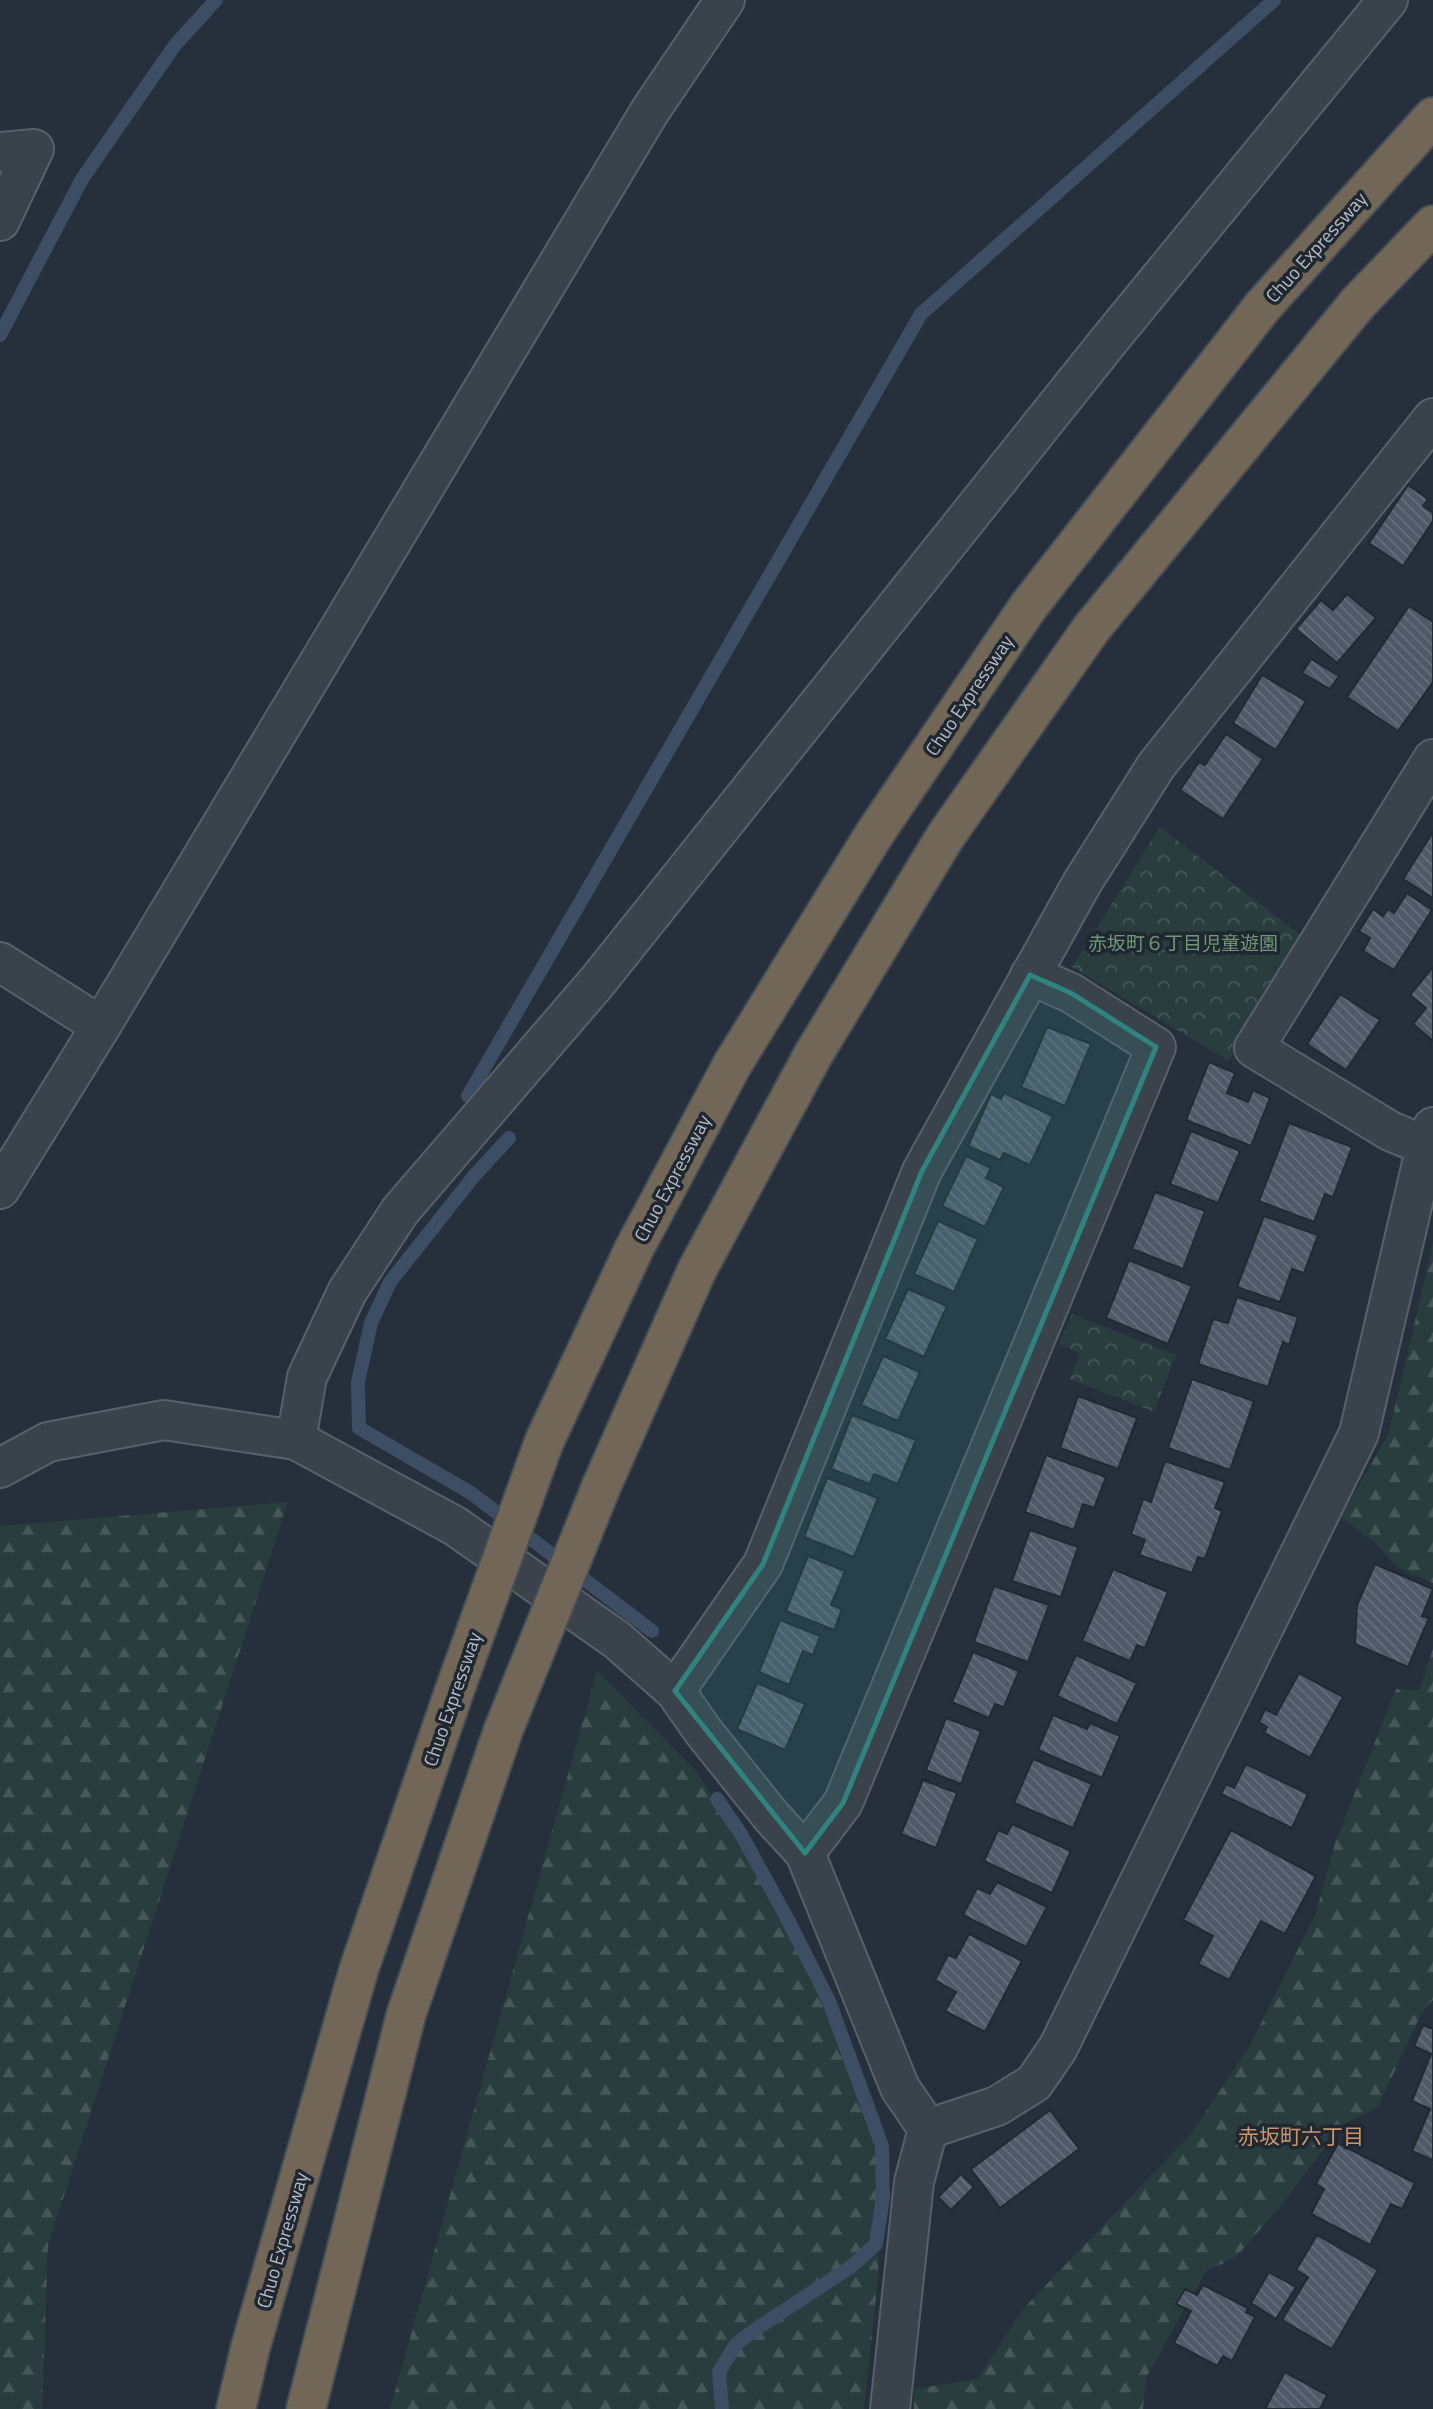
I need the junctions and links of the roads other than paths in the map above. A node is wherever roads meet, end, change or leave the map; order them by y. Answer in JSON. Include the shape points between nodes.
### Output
{"nodes":[{"id":1,"x":725,"y":0,"type":"edge"},
{"id":2,"x":1388,"y":0,"type":"edge"},
{"id":3,"x":1433,"y":117,"type":"edge"},
{"id":4,"x":0,"y":152,"type":"edge"},
{"id":5,"x":0,"y":221,"type":"edge"},
{"id":6,"x":1433,"y":225,"type":"edge"},
{"id":7,"x":1431,"y":427,"type":"edge"},
{"id":8,"x":1433,"y":759,"type":"edge"},
{"id":9,"x":0,"y":962,"type":"edge"},
{"id":10,"x":1030,"y":975,"type":"junction"},
{"id":11,"x":102,"y":1026,"type":"junction"},
{"id":12,"x":1430,"y":1137,"type":"edge"},
{"id":13,"x":0,"y":1189,"type":"edge"},
{"id":14,"x":296,"y":1440,"type":"junction"},
{"id":15,"x":0,"y":1468,"type":"edge"},
{"id":16,"x":675,"y":1692,"type":"junction"},
{"id":17,"x":805,"y":1853,"type":"junction"},
{"id":18,"x":928,"y":2129,"type":"junction"},
{"id":19,"x":236,"y":2409,"type":"edge"},
{"id":20,"x":306,"y":2409,"type":"edge"},
{"id":21,"x":890,"y":2409,"type":"edge"}],
"edges":[{"from":1,"to":11,"type":"street","via":[[650,111]]},
{"from":2,"to":14,"type":"street","via":[[1111,338],[597,982],[400,1211],[347,1292],[307,1377]]},
{"from":3,"to":19,"type":"highway","name":"Chuo Expressway","bridge":true,"via":[[1263,306],[1028,607],[875,833],[732,1065],[634,1249],[544,1442],[454,1692],[359,1969]]},
{"from":4,"to":5,"type":"street","via":[[34,149]]},
{"from":6,"to":20,"type":"highway","bridge":true,"via":[[1358,303],[1091,629],[945,837],[813,1055],[697,1270],[601,1487],[502,1731],[406,2015]]},
{"from":7,"to":10,"type":"street","via":[[1156,766]]},
{"from":8,"to":12,"type":"street","via":[[1254,1048],[1390,1131]]},
{"from":9,"to":11,"type":"street"},
{"from":10,"to":16,"type":"street","via":[[922,1171],[763,1564]]},
{"from":10,"to":17,"type":"street","via":[[1071,993],[1156,1046],[843,1804]]},
{"from":11,"to":13,"type":"street"},
{"from":12,"to":18,"type":"street","via":[[1359,1433],[1058,2048],[1034,2083],[996,2106]]},
{"from":14,"to":15,"type":"street","via":[[164,1420],[48,1443]]},
{"from":14,"to":16,"type":"street","via":[[455,1526],[617,1640]]},
{"from":16,"to":17,"type":"street"},
{"from":17,"to":18,"type":"street","via":[[900,2088]]},
{"from":18,"to":21,"type":"street","via":[[914,2182]]}]}
